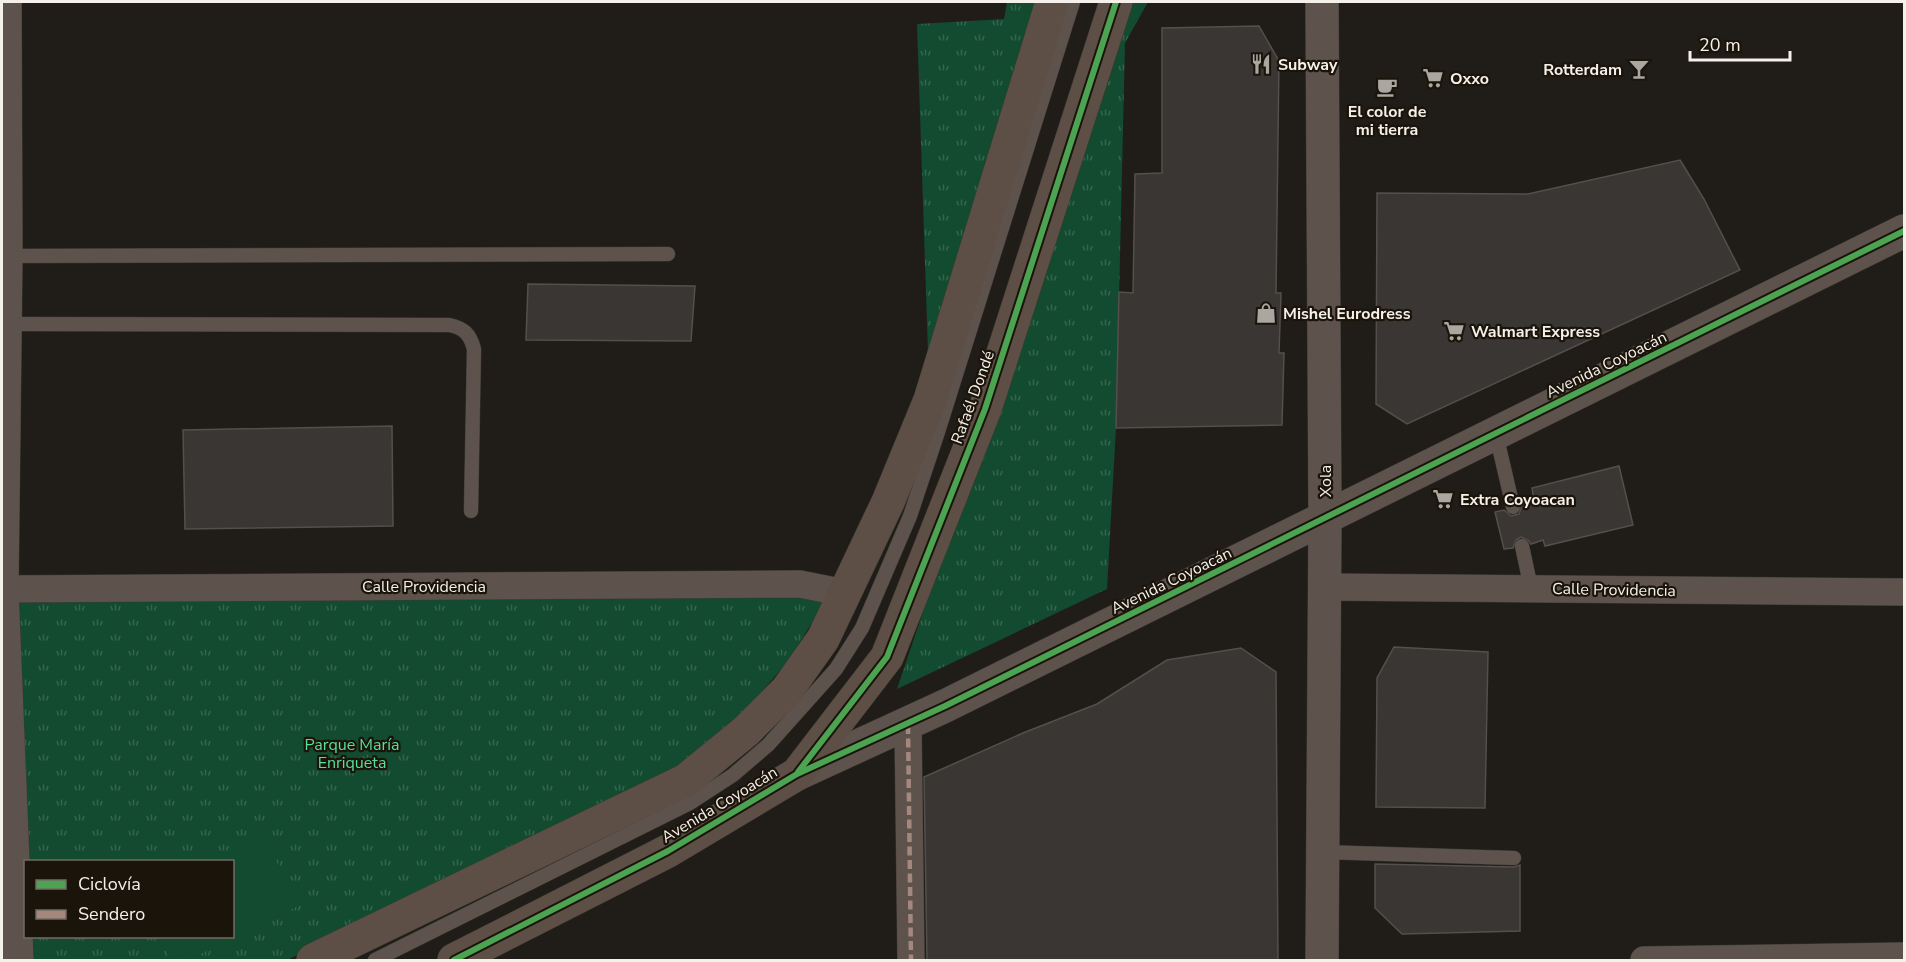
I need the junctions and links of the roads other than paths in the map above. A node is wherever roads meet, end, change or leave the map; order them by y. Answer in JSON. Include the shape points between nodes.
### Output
{"nodes":[{"id":1,"x":5,"y":2,"type":"edge"},
{"id":2,"x":1052,"y":2,"type":"edge"},
{"id":3,"x":1073,"y":2,"type":"edge"},
{"id":4,"x":1116,"y":2,"type":"edge"},
{"id":5,"x":1322,"y":2,"type":"edge"},
{"id":6,"x":1905,"y":231,"type":"edge"},
{"id":7,"x":668,"y":254,"type":"dead end"},
{"id":8,"x":6,"y":256,"type":"junction"},
{"id":9,"x":5,"y":324,"type":"junction"},
{"id":10,"x":1496,"y":434,"type":"junction"},
{"id":11,"x":1513,"y":507,"type":"dead end"},
{"id":12,"x":471,"y":511,"type":"dead end"},
{"id":13,"x":1325,"y":519,"type":"junction"},
{"id":14,"x":1522,"y":546,"type":"dead end"},
{"id":15,"x":1324,"y":587,"type":"junction"},
{"id":16,"x":1532,"y":588,"type":"junction"},
{"id":17,"x":2,"y":589,"type":"edge"},
{"id":18,"x":1905,"y":592,"type":"edge"},
{"id":19,"x":845,"y":593,"type":"junction"},
{"id":20,"x":908,"y":725,"type":"junction"},
{"id":21,"x":797,"y":774,"type":"junction"},
{"id":22,"x":1322,"y":852,"type":"junction"},
{"id":23,"x":1514,"y":858,"type":"dead end"},
{"id":24,"x":16,"y":954,"type":"edge"},
{"id":25,"x":1905,"y":956,"type":"edge"},
{"id":26,"x":313,"y":960,"type":"edge"},
{"id":27,"x":375,"y":960,"type":"edge"},
{"id":28,"x":454,"y":960,"type":"edge"},
{"id":29,"x":911,"y":960,"type":"edge"},
{"id":30,"x":1322,"y":960,"type":"edge"},
{"id":31,"x":1644,"y":960,"type":"edge"}],
"edges":[{"from":1,"to":8,"type":"street"},
{"from":2,"to":19,"type":"main road","via":[[930,400]]},
{"from":3,"to":27,"type":"lane","via":[[910,516],[862,628],[836,669],[768,744],[733,775],[690,803]]},
{"from":4,"to":21,"type":"main road","name":"Rafaél Dondé","via":[[985,409],[886,657]]},
{"from":5,"to":13,"type":"street","name":"Xola"},
{"from":6,"to":10,"type":"street","name":"Avenida Coyoacán"},
{"from":7,"to":8,"type":"lane"},
{"from":8,"to":9,"type":"street"},
{"from":9,"to":12,"type":"lane","via":[[462,328],[474,350]]},
{"from":9,"to":17,"type":"street"},
{"from":10,"to":11,"type":"lane"},
{"from":10,"to":13,"type":"street","name":"Avenida Coyoacán"},
{"from":13,"to":15,"type":"street","name":"Xola"},
{"from":13,"to":20,"type":"street","name":"Avenida Coyoacán"},
{"from":14,"to":16,"type":"lane"},
{"from":15,"to":16,"type":"street","name":"Calle Providencia"},
{"from":15,"to":22,"type":"street","name":"Xola"},
{"from":16,"to":18,"type":"street","name":"Calle Providencia"},
{"from":17,"to":19,"type":"street","name":"Calle Providencia","via":[[800,584]]},
{"from":17,"to":24,"type":"street"},
{"from":19,"to":26,"type":"main road","via":[[823,639],[787,690],[746,731],[686,780]]},
{"from":20,"to":21,"type":"street","name":"Avenida Coyoacán"},
{"from":20,"to":29,"type":"street"},
{"from":21,"to":28,"type":"main road","name":"Avenida Coyoacán","via":[[668,851]]},
{"from":22,"to":23,"type":"lane"},
{"from":22,"to":30,"type":"street","name":"Xola"},
{"from":25,"to":31,"type":"street"}]}
